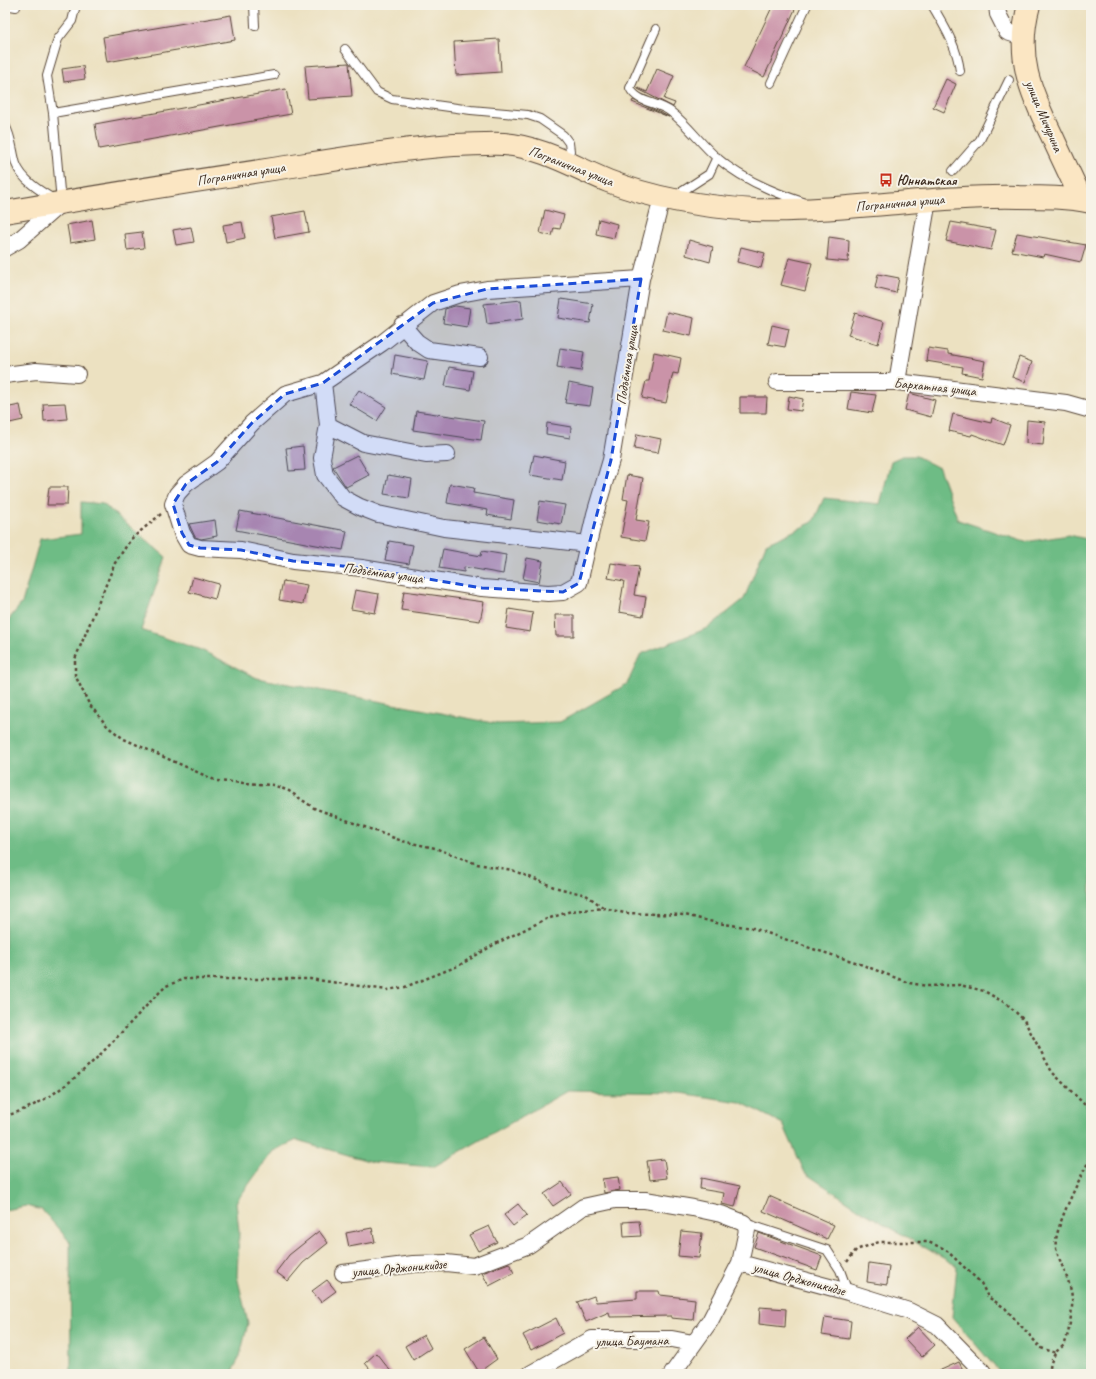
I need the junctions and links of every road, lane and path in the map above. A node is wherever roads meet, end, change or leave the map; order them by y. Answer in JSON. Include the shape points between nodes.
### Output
{"nodes":[{"id":1,"x":5,"y":5,"type":"edge"},
{"id":2,"x":76,"y":5,"type":"edge"},
{"id":3,"x":254,"y":5,"type":"edge"},
{"id":4,"x":807,"y":5,"type":"edge"},
{"id":5,"x":932,"y":5,"type":"edge"},
{"id":6,"x":997,"y":5,"type":"edge"},
{"id":7,"x":1029,"y":5,"type":"edge"},
{"id":8,"x":16,"y":7,"type":"dead end"},
{"id":9,"x":255,"y":26,"type":"dead end"},
{"id":10,"x":656,"y":29,"type":"dead end"},
{"id":11,"x":1023,"y":37,"type":"junction"},
{"id":12,"x":345,"y":49,"type":"dead end"},
{"id":13,"x":960,"y":71,"type":"dead end"},
{"id":14,"x":274,"y":75,"type":"dead end"},
{"id":15,"x":1010,"y":80,"type":"dead end"},
{"id":16,"x":771,"y":83,"type":"dead end"},
{"id":17,"x":53,"y":113,"type":"junction"},
{"id":18,"x":5,"y":126,"type":"edge"},
{"id":19,"x":717,"y":157,"type":"junction"},
{"id":20,"x":567,"y":162,"type":"junction"},
{"id":21,"x":953,"y":171,"type":"dead end"},
{"id":22,"x":666,"y":199,"type":"junction"},
{"id":23,"x":928,"y":200,"type":"junction"},
{"id":24,"x":1086,"y":201,"type":"edge"},
{"id":25,"x":61,"y":202,"type":"junction"},
{"id":26,"x":827,"y":209,"type":"junction"},
{"id":27,"x":5,"y":212,"type":"edge"},
{"id":28,"x":5,"y":248,"type":"edge"},
{"id":29,"x":641,"y":279,"type":"junction"},
{"id":30,"x":402,"y":325,"type":"junction"},
{"id":31,"x":480,"y":357,"type":"dead end"},
{"id":32,"x":77,"y":374,"type":"dead end"},
{"id":33,"x":5,"y":375,"type":"edge"},
{"id":34,"x":777,"y":382,"type":"dead end"},
{"id":35,"x":897,"y":382,"type":"junction"},
{"id":36,"x":322,"y":383,"type":"junction"},
{"id":37,"x":1091,"y":410,"type":"edge"},
{"id":38,"x":328,"y":425,"type":"junction"},
{"id":39,"x":447,"y":454,"type":"dead end"},
{"id":40,"x":173,"y":504,"type":"junction"},
{"id":41,"x":588,"y":544,"type":"junction"},
{"id":42,"x":605,"y":908,"type":"junction"},
{"id":43,"x":1091,"y":1111,"type":"edge"},
{"id":44,"x":5,"y":1116,"type":"edge"},
{"id":45,"x":1091,"y":1158,"type":"edge"},
{"id":46,"x":744,"y":1223,"type":"junction"},
{"id":47,"x":740,"y":1263,"type":"junction"},
{"id":48,"x":840,"y":1270,"type":"junction"},
{"id":49,"x":343,"y":1273,"type":"dead end"},
{"id":50,"x":848,"y":1292,"type":"junction"},
{"id":51,"x":693,"y":1343,"type":"junction"},
{"id":52,"x":1056,"y":1352,"type":"junction"},
{"id":53,"x":983,"y":1372,"type":"dead end"},
{"id":54,"x":530,"y":1374,"type":"edge"},
{"id":55,"x":672,"y":1374,"type":"edge"},
{"id":56,"x":1050,"y":1374,"type":"edge"}],
"edges":[{"from":1,"to":8,"type":"lane"},
{"from":2,"to":17,"type":"lane","via":[[72,21],[58,40],[47,76]]},
{"from":3,"to":9,"type":"lane"},
{"from":4,"to":16,"type":"lane"},
{"from":5,"to":13,"type":"lane","via":[[954,43]]},
{"from":6,"to":11,"type":"street","via":[[998,14],[1007,32]]},
{"from":7,"to":11,"type":"main road","name":"улица Мичурина"},
{"from":10,"to":19,"type":"lane","via":[[630,88],[633,95],[670,111]]},
{"from":11,"to":24,"type":"main road","name":"улица Мичурина","via":[[1026,75],[1034,99]]},
{"from":12,"to":20,"type":"lane","via":[[377,92],[392,99],[528,115],[540,119],[563,135],[569,143]]},
{"from":14,"to":17,"type":"lane"},
{"from":15,"to":21,"type":"lane","via":[[980,140]]},
{"from":17,"to":25,"type":"lane"},
{"from":18,"to":25,"type":"lane","via":[[11,135],[17,165],[35,188]]},
{"from":19,"to":22,"type":"lane","via":[[710,174]]},
{"from":19,"to":26,"type":"lane","via":[[772,192]]},
{"from":20,"to":22,"type":"main road","name":"Пограничная улица","via":[[607,180]]},
{"from":20,"to":25,"type":"main road","name":"Пограничная улица","via":[[504,144],[430,147]]},
{"from":22,"to":26,"type":"main road","name":"Пограничная улица","via":[[753,210]]},
{"from":22,"to":29,"type":"street","name":"Подъёмная улица"},
{"from":23,"to":24,"type":"main road","name":"Пограничная улица","via":[[998,196]]},
{"from":23,"to":26,"type":"main road","name":"Пограничная улица"},
{"from":23,"to":35,"type":"street"},
{"from":25,"to":27,"type":"main road","name":"Пограничная улица"},
{"from":25,"to":28,"type":"street","via":[[20,240]]},
{"from":29,"to":30,"type":"street","via":[[460,294],[433,303]]},
{"from":29,"to":41,"type":"street","name":"Подъёмная улица","via":[[611,460]]},
{"from":30,"to":31,"type":"street","via":[[428,350]]},
{"from":30,"to":36,"type":"street","via":[[382,343]]},
{"from":32,"to":33,"type":"street","via":[[36,371]]},
{"from":34,"to":35,"type":"street","name":"Бархатная улица"},
{"from":35,"to":37,"type":"street","name":"Бархатная улица","via":[[1066,403]]},
{"from":36,"to":38,"type":"street"},
{"from":36,"to":40,"type":"street","via":[[285,394],[252,423],[217,462],[186,484],[177,494]]},
{"from":38,"to":39,"type":"street","via":[[363,443],[426,455]]},
{"from":38,"to":41,"type":"street","via":[[322,458],[325,475],[343,498],[360,507],[378,514],[444,528]]},
{"from":40,"to":41,"type":"street","name":"Подъёмная улица","via":[[182,533],[189,545],[200,548],[241,550],[293,561],[362,568],[482,588],[563,592],[579,582]]},
{"from":40,"to":42,"type":"path","via":[[131,539],[115,563],[75,659],[75,675],[89,704],[108,727],[124,739],[216,781],[273,785],[289,791],[314,808],[394,838],[435,848],[477,864],[512,870],[554,887],[586,895]]},
{"from":42,"to":43,"type":"path","via":[[624,913],[685,915],[753,928],[909,983],[927,986],[960,985],[984,991],[1007,1004],[1024,1020],[1052,1072]]},
{"from":42,"to":44,"type":"path","via":[[571,911],[544,920],[458,966],[405,987],[387,990],[310,979],[184,979],[166,986],[77,1078],[20,1112]]},
{"from":45,"to":52,"type":"path","via":[[1082,1172],[1055,1246],[1070,1285],[1072,1306],[1065,1344]]},
{"from":46,"to":47,"type":"street","name":"улица Орджоникидзе","via":[[747,1230]]},
{"from":46,"to":48,"type":"lane","via":[[827,1250]]},
{"from":46,"to":49,"type":"street","name":"улица Орджоникидзе","via":[[721,1214],[693,1208],[645,1200],[615,1200],[583,1207],[529,1245],[474,1266],[446,1263],[413,1264]]},
{"from":47,"to":50,"type":"street","name":"улица Орджоникидзе"},
{"from":47,"to":51,"type":"street","via":[[710,1322]]},
{"from":48,"to":50,"type":"lane"},
{"from":48,"to":52,"type":"path","via":[[856,1250],[879,1242],[928,1242],[945,1249],[981,1283],[988,1297],[1005,1308],[1041,1348]]},
{"from":50,"to":53,"type":"street","name":"улица Орджоникидзе","via":[[909,1311],[937,1326]]},
{"from":51,"to":54,"type":"street","name":"улица Баумана","via":[[672,1339],[592,1339]]},
{"from":51,"to":55,"type":"street"},
{"from":52,"to":56,"type":"path","via":[[1049,1368]]}]}
